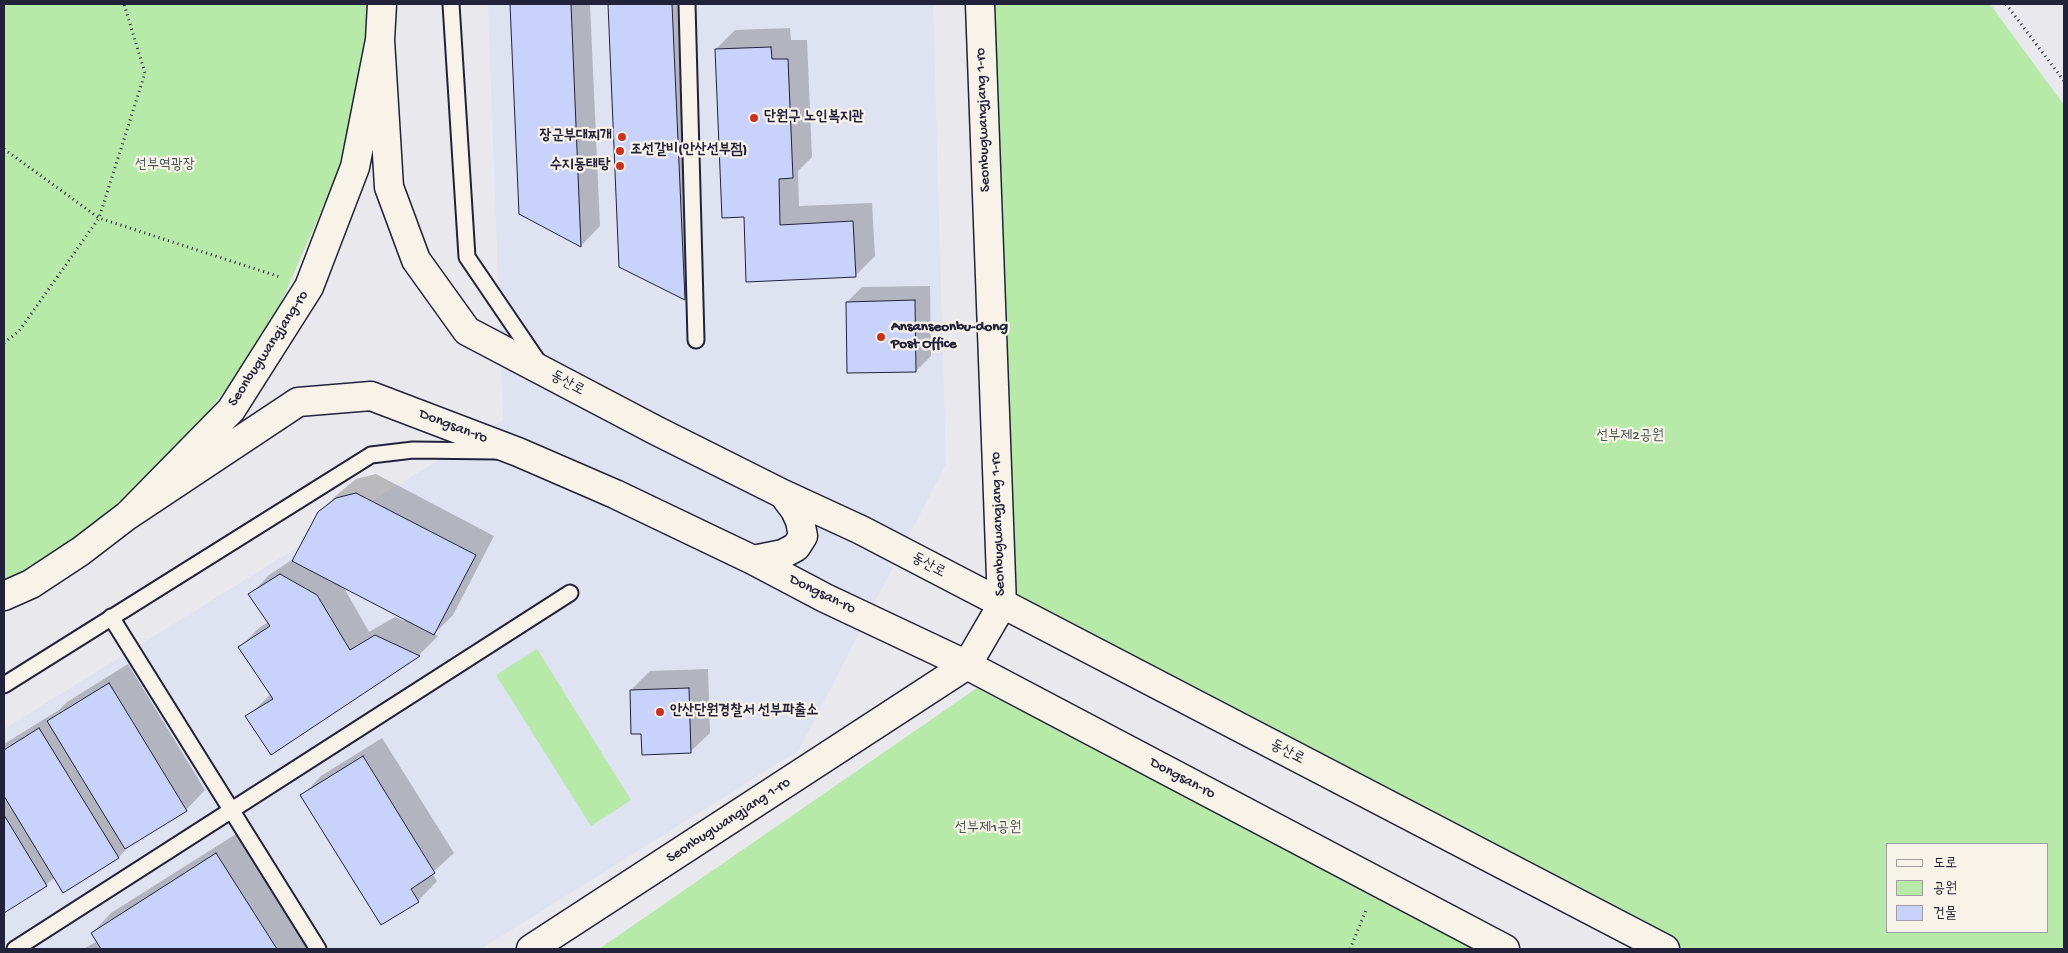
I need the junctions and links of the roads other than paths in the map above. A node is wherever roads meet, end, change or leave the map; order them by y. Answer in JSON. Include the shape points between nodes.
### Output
{"nodes":[{"id":1,"x":382,"y":4,"type":"edge"},
{"id":2,"x":451,"y":4,"type":"edge"},
{"id":3,"x":687,"y":4,"type":"edge"},
{"id":4,"x":980,"y":4,"type":"edge"},
{"id":5,"x":380,"y":40,"type":"junction"},
{"id":6,"x":696,"y":340,"type":"dead end"},
{"id":7,"x":545,"y":373,"type":"junction"},
{"id":8,"x":518,"y":452,"type":"junction"},
{"id":9,"x":783,"y":494,"type":"junction"},
{"id":10,"x":128,"y":515,"type":"junction"},
{"id":11,"x":753,"y":560,"type":"junction"},
{"id":12,"x":31,"y":584,"type":"junction"},
{"id":13,"x":570,"y":593,"type":"dead end"},
{"id":14,"x":4,"y":596,"type":"edge"},
{"id":15,"x":4,"y":600,"type":"edge"},
{"id":16,"x":1002,"y":605,"type":"junction"},
{"id":17,"x":111,"y":617,"type":"junction"},
{"id":18,"x":967,"y":666,"type":"junction"},
{"id":19,"x":4,"y":685,"type":"edge"},
{"id":20,"x":232,"y":811,"type":"junction"},
{"id":21,"x":14,"y":949,"type":"edge"},
{"id":22,"x":318,"y":949,"type":"edge"},
{"id":23,"x":531,"y":949,"type":"edge"},
{"id":24,"x":1505,"y":949,"type":"edge"},
{"id":25,"x":1665,"y":949,"type":"edge"}],
"edges":[{"from":1,"to":5,"type":"street","name":"Seonbugwangjang-ro"},
{"from":2,"to":7,"type":"lane","via":[[467,257]]},
{"from":3,"to":6,"type":"lane"},
{"from":4,"to":16,"type":"street","name":"Seonbugwangjang 1-ro"},
{"from":5,"to":7,"type":"street","name":"동산로","via":[[388,187],[416,260],[467,331]]},
{"from":5,"to":10,"type":"street","name":"Seonbugwangjang-ro","via":[[356,167],[309,286],[231,410]]},
{"from":7,"to":9,"type":"street","name":"동산로"},
{"from":8,"to":10,"type":"street","name":"Dongsan-ro","via":[[371,396],[298,402]]},
{"from":8,"to":11,"type":"street","name":"Dongsan-ro"},
{"from":8,"to":17,"type":"lane","via":[[413,450],[371,455]]},
{"from":9,"to":11,"type":"street","via":[[795,510],[803,536],[796,547],[783,554]]},
{"from":9,"to":16,"type":"street","name":"동산로","via":[[861,530]]},
{"from":10,"to":12,"type":"street","name":"Seonbugwangjang-ro","via":[[82,551]]},
{"from":11,"to":18,"type":"street","name":"Dongsan-ro"},
{"from":12,"to":14,"type":"street","name":"Seonbugwangjang-ro"},
{"from":12,"to":15,"type":"lane"},
{"from":13,"to":20,"type":"lane"},
{"from":16,"to":18,"type":"street","name":"Seonbugwangjang 1-ro"},
{"from":16,"to":25,"type":"street","name":"동산로"},
{"from":17,"to":19,"type":"lane"},
{"from":17,"to":20,"type":"lane"},
{"from":18,"to":23,"type":"street","name":"Seonbugwangjang 1-ro"},
{"from":18,"to":24,"type":"street","name":"Dongsan-ro"},
{"from":20,"to":21,"type":"lane"},
{"from":20,"to":22,"type":"lane"}]}
